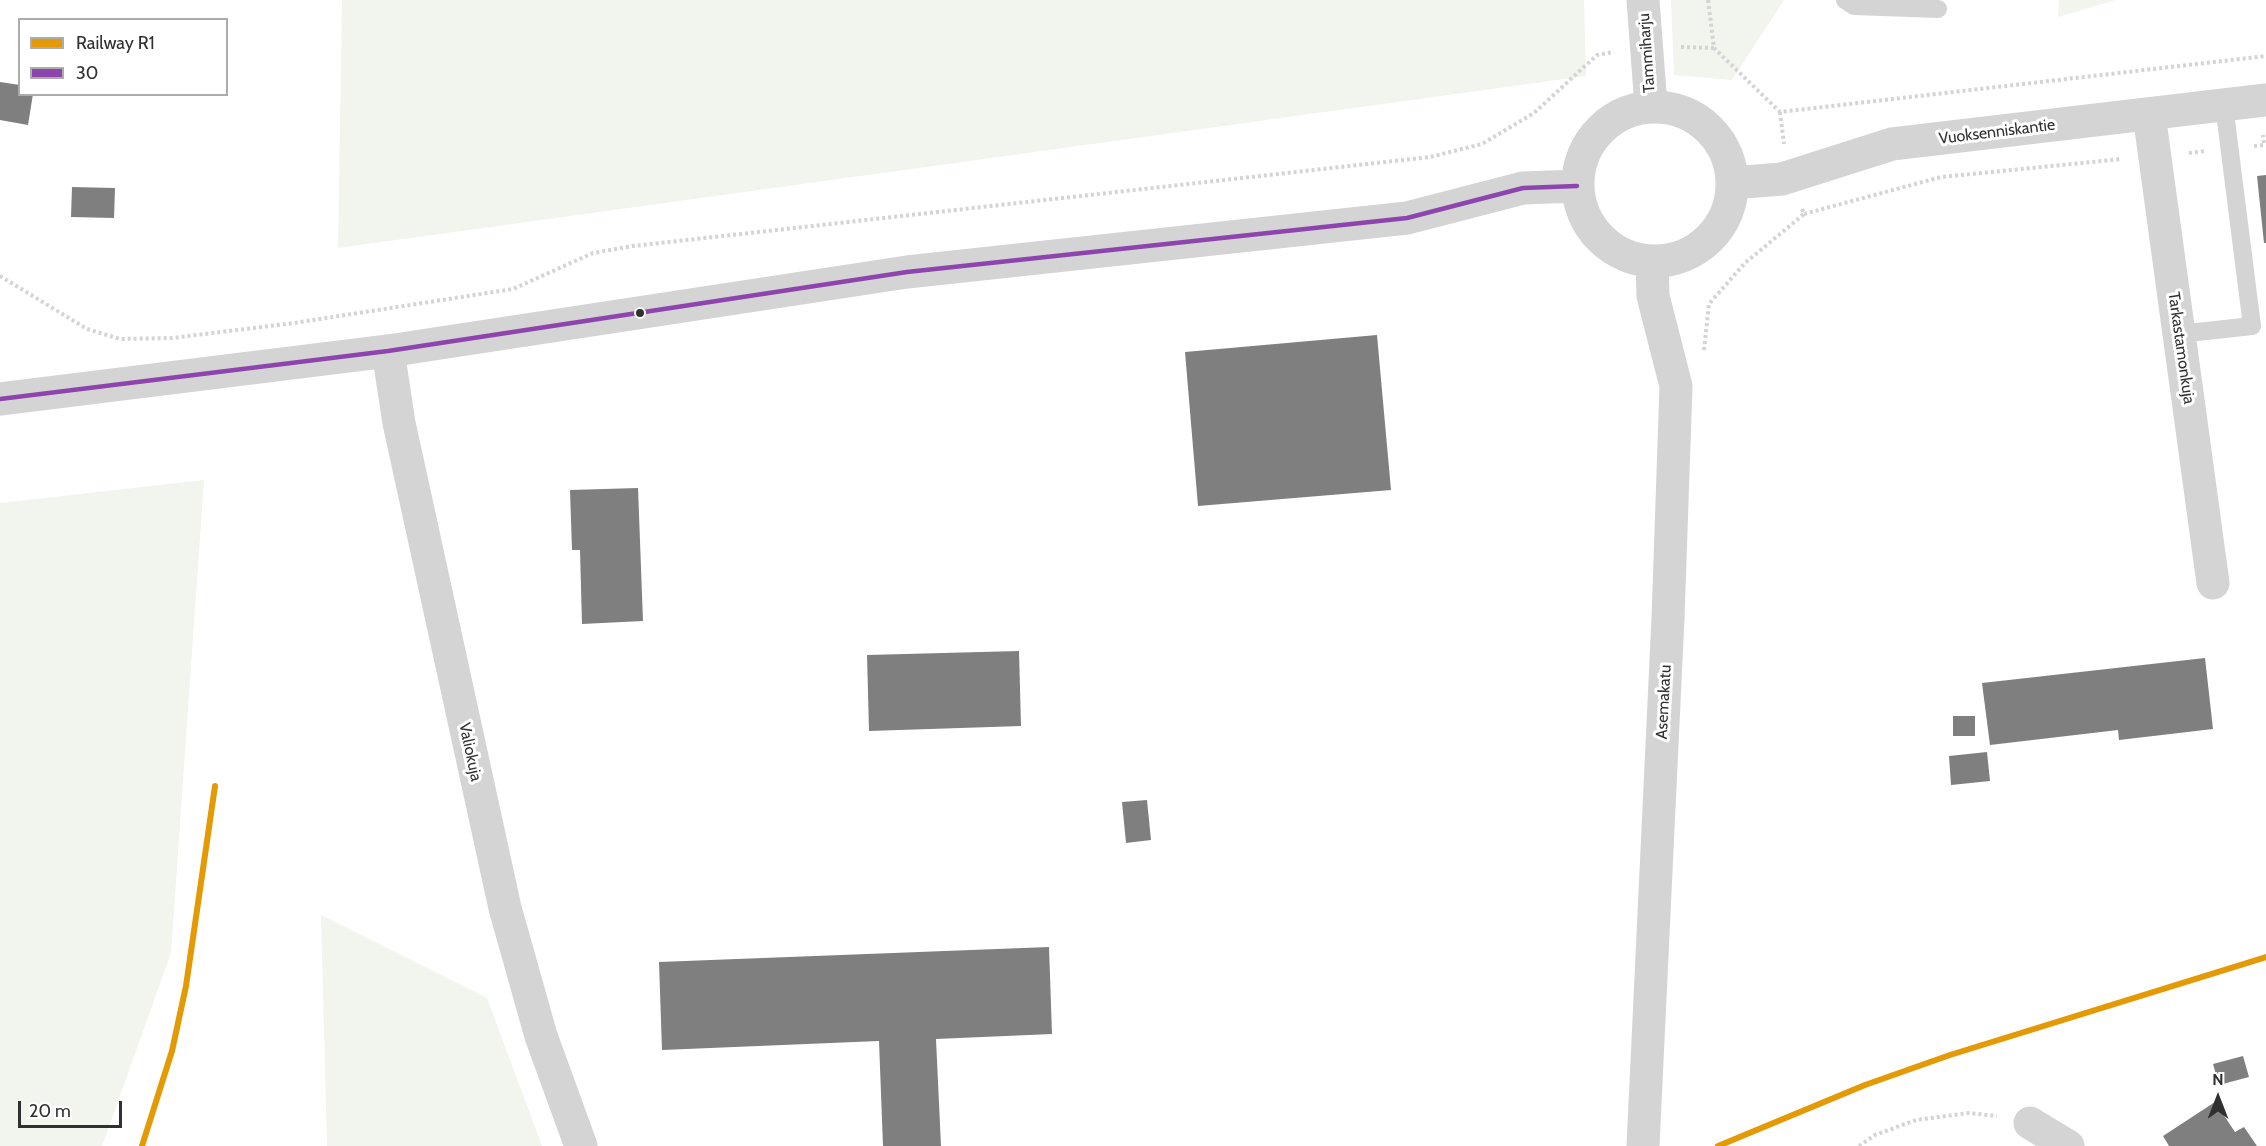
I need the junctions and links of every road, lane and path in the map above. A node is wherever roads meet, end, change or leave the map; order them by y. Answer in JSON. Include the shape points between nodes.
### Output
{"nodes":[{"id":1,"x":1643,"y":0,"type":"edge"},
{"id":2,"x":1708,"y":0,"type":"edge"},
{"id":3,"x":1845,"y":0,"type":"edge"},
{"id":4,"x":1938,"y":9,"type":"dead end"},
{"id":5,"x":1648,"y":47,"type":"junction"},
{"id":6,"x":2266,"y":56,"type":"edge"},
{"id":7,"x":2266,"y":100,"type":"edge"},
{"id":8,"x":2224,"y":105,"type":"junction"},
{"id":9,"x":1651,"y":106,"type":"junction"},
{"id":10,"x":1780,"y":112,"type":"junction"},
{"id":11,"x":2149,"y":114,"type":"junction"},
{"id":12,"x":2264,"y":145,"type":"dead end"},
{"id":13,"x":2230,"y":148,"type":"junction"},
{"id":14,"x":2155,"y":156,"type":"junction"},
{"id":15,"x":1788,"y":177,"type":"junction"},
{"id":16,"x":1732,"y":183,"type":"junction"},
{"id":17,"x":1577,"y":186,"type":"junction"},
{"id":18,"x":1804,"y":214,"type":"junction"},
{"id":19,"x":1652,"y":262,"type":"junction"},
{"id":20,"x":0,"y":276,"type":"edge"},
{"id":21,"x":2180,"y":334,"type":"junction"},
{"id":22,"x":388,"y":351,"type":"junction"},
{"id":23,"x":1704,"y":356,"type":"dead end"},
{"id":24,"x":0,"y":399,"type":"edge"},
{"id":25,"x":2213,"y":583,"type":"dead end"},
{"id":26,"x":2030,"y":1123,"type":"joint"},
{"id":27,"x":581,"y":1146,"type":"edge"},
{"id":28,"x":1643,"y":1146,"type":"edge"},
{"id":29,"x":1859,"y":1146,"type":"edge"},
{"id":30,"x":2068,"y":1146,"type":"edge"}],
"edges":[{"from":1,"to":5,"type":"street","name":"Tammiharju"},
{"from":2,"to":10,"type":"path","via":[[1714,48]]},
{"from":3,"to":4,"type":"lane","via":[[1854,6]]},
{"from":5,"to":9,"type":"street","name":"Tammiharju"},
{"from":5,"to":20,"type":"path","via":[[1597,55],[1534,113],[1482,144],[1430,157],[633,246],[593,253],[513,289],[294,323],[172,338],[120,339],[87,329]]},
{"from":6,"to":10,"type":"path"},
{"from":7,"to":8,"type":"street","name":"Vuoksenniskantie"},
{"from":8,"to":11,"type":"street","name":"Vuoksenniskantie"},
{"from":8,"to":13,"type":"lane"},
{"from":9,"to":16,"type":"street","via":[[1675,109],[1698,120],[1716,137]]},
{"from":9,"to":17,"type":"street","via":[[1622,114],[1598,131],[1582,157]]},
{"from":10,"to":15,"type":"path"},
{"from":11,"to":14,"type":"street","name":"Tarkastamonkuja"},
{"from":11,"to":15,"type":"street","name":"Vuoksenniskantie","via":[[1892,144]]},
{"from":12,"to":13,"type":"path"},
{"from":13,"to":14,"type":"path"},
{"from":13,"to":21,"type":"lane","via":[[2252,326]]},
{"from":14,"to":18,"type":"path","via":[[1941,177]]},
{"from":14,"to":21,"type":"street","name":"Tarkastamonkuja"},
{"from":15,"to":16,"type":"street","name":"Vuoksenniskantie"},
{"from":15,"to":18,"type":"path"},
{"from":16,"to":19,"type":"street","via":[[1727,214],[1709,240],[1683,256]]},
{"from":17,"to":19,"type":"street","via":[[1581,209],[1592,230],[1608,247],[1629,258]]},
{"from":17,"to":22,"type":"street","via":[[1523,188],[1407,218],[907,272]]},
{"from":18,"to":23,"type":"path","via":[[1745,263],[1708,304]]},
{"from":19,"to":28,"type":"street","name":"Asemakatu","via":[[1653,296],[1676,386]]},
{"from":21,"to":25,"type":"street","name":"Tarkastamonkuja"},
{"from":22,"to":24,"type":"street"},
{"from":22,"to":27,"type":"street","name":"Valiokuja","via":[[402,435],[505,908],[541,1036]]},
{"from":26,"to":29,"type":"path","via":[[1969,1113],[1916,1120],[1875,1135]]},
{"from":26,"to":30,"type":"street"}]}
